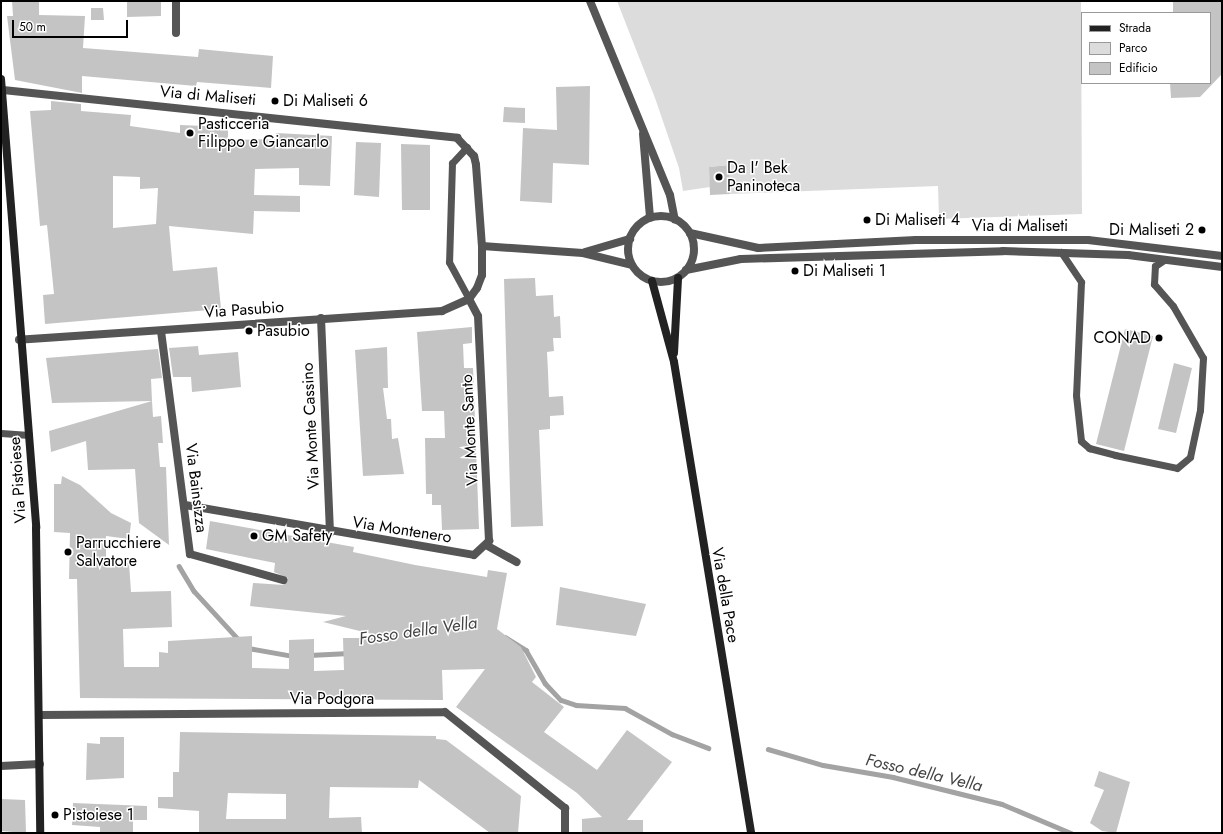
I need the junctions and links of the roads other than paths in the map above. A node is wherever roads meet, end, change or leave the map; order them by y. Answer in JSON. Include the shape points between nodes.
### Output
{"nodes":[{"id":1,"x":176,"y":1,"type":"edge"},
{"id":2,"x":590,"y":1,"type":"edge"},
{"id":3,"x":176,"y":33,"type":"dead end"},
{"id":4,"x":1,"y":79,"type":"edge"},
{"id":5,"x":3,"y":90,"type":"junction"},
{"id":6,"x":642,"y":124,"type":"junction"},
{"id":7,"x":467,"y":147,"type":"junction"},
{"id":8,"x":650,"y":218,"type":"junction"},
{"id":9,"x":675,"y":220,"type":"junction"},
{"id":10,"x":690,"y":233,"type":"junction"},
{"id":11,"x":630,"y":239,"type":"junction"},
{"id":12,"x":482,"y":246,"type":"junction"},
{"id":13,"x":1061,"y":252,"type":"junction"},
{"id":14,"x":583,"y":253,"type":"junction"},
{"id":15,"x":1222,"y":256,"type":"edge"},
{"id":16,"x":1164,"y":260,"type":"junction"},
{"id":17,"x":632,"y":265,"type":"junction"},
{"id":18,"x":1222,"y":267,"type":"edge"},
{"id":19,"x":686,"y":270,"type":"junction"},
{"id":20,"x":678,"y":278,"type":"junction"},
{"id":21,"x":652,"y":281,"type":"junction"},
{"id":22,"x":469,"y":299,"type":"junction"},
{"id":23,"x":321,"y":318,"type":"junction"},
{"id":24,"x":161,"y":331,"type":"junction"},
{"id":25,"x":19,"y":340,"type":"junction"},
{"id":26,"x":674,"y":362,"type":"junction"},
{"id":27,"x":1,"y":434,"type":"edge"},
{"id":28,"x":29,"y":435,"type":"junction"},
{"id":29,"x":185,"y":505,"type":"junction"},
{"id":30,"x":330,"y":533,"type":"junction"},
{"id":31,"x":486,"y":545,"type":"junction"},
{"id":32,"x":517,"y":562,"type":"dead end"},
{"id":33,"x":282,"y":580,"type":"dead end"},
{"id":34,"x":40,"y":715,"type":"junction"},
{"id":35,"x":40,"y":764,"type":"junction"},
{"id":36,"x":1,"y":766,"type":"edge"},
{"id":37,"x":40,"y":833,"type":"edge"},
{"id":38,"x":565,"y":833,"type":"edge"},
{"id":39,"x":751,"y":833,"type":"edge"}],
"edges":[{"from":1,"to":3,"type":"street"},
{"from":2,"to":6,"type":"street"},
{"from":4,"to":5,"type":"main road","name":"Via Pistoiese"},
{"from":5,"to":7,"type":"street","name":"Via di Maliseti","via":[[99,102],[186,107],[445,134],[457,138]]},
{"from":5,"to":25,"type":"main road","name":"Via Pistoiese"},
{"from":6,"to":8,"type":"street"},
{"from":6,"to":9,"type":"street","via":[[670,195]]},
{"from":7,"to":12,"type":"street","name":"Via di Maliseti","via":[[476,165]]},
{"from":7,"to":22,"type":"lane","via":[[452,163],[450,262]]},
{"from":8,"to":9,"type":"street"},
{"from":8,"to":11,"type":"street","via":[[634,230]]},
{"from":9,"to":10,"type":"street"},
{"from":10,"to":15,"type":"street","name":"Via di Maliseti","via":[[758,248],[924,240],[1088,240]]},
{"from":10,"to":19,"type":"street","via":[[694,252]]},
{"from":11,"to":14,"type":"street"},
{"from":11,"to":17,"type":"street"},
{"from":12,"to":14,"type":"street"},
{"from":12,"to":22,"type":"street","name":"Via di Maliseti","via":[[482,275]]},
{"from":13,"to":16,"type":"street","name":"Via di Maliseti"},
{"from":13,"to":16,"type":"lane","via":[[1081,282],[1076,395],[1081,441],[1089,448],[1178,468],[1184,465],[1192,449],[1200,410],[1203,358],[1178,312],[1154,284],[1155,266]]},
{"from":13,"to":19,"type":"street","name":"Via di Maliseti","via":[[907,252],[727,260]]},
{"from":14,"to":17,"type":"street"},
{"from":16,"to":18,"type":"street","name":"Via di Maliseti"},
{"from":17,"to":21,"type":"street"},
{"from":19,"to":20,"type":"street"},
{"from":20,"to":21,"type":"street"},
{"from":20,"to":26,"type":"main road"},
{"from":21,"to":26,"type":"main road"},
{"from":22,"to":23,"type":"street","name":"Via Pasubio","via":[[426,313]]},
{"from":22,"to":31,"type":"street","name":"Via Monte Santo","via":[[478,316],[489,542]]},
{"from":23,"to":24,"type":"street","name":"Via Pasubio"},
{"from":23,"to":30,"type":"street","name":"Via Monte Cassino"},
{"from":24,"to":25,"type":"street","name":"Via Pasubio"},
{"from":24,"to":29,"type":"street","name":"Via Bainsizza"},
{"from":25,"to":28,"type":"main road","name":"Via Pistoiese"},
{"from":26,"to":39,"type":"main road","name":"Via della Pace"},
{"from":27,"to":28,"type":"lane"},
{"from":28,"to":34,"type":"main road","name":"Via Pistoiese","via":[[36,528]]},
{"from":29,"to":30,"type":"street","name":"Via Montenero"},
{"from":29,"to":33,"type":"street","name":"Via Bainsizza","via":[[190,554]]},
{"from":30,"to":31,"type":"street","name":"Via Montenero","via":[[474,555]]},
{"from":31,"to":32,"type":"street"},
{"from":34,"to":35,"type":"main road","name":"Via Pistoiese"},
{"from":34,"to":38,"type":"street","name":"Via Podgora","via":[[444,712],[565,808]]},
{"from":35,"to":36,"type":"street"},
{"from":35,"to":37,"type":"main road","name":"Via Pistoiese"}]}
